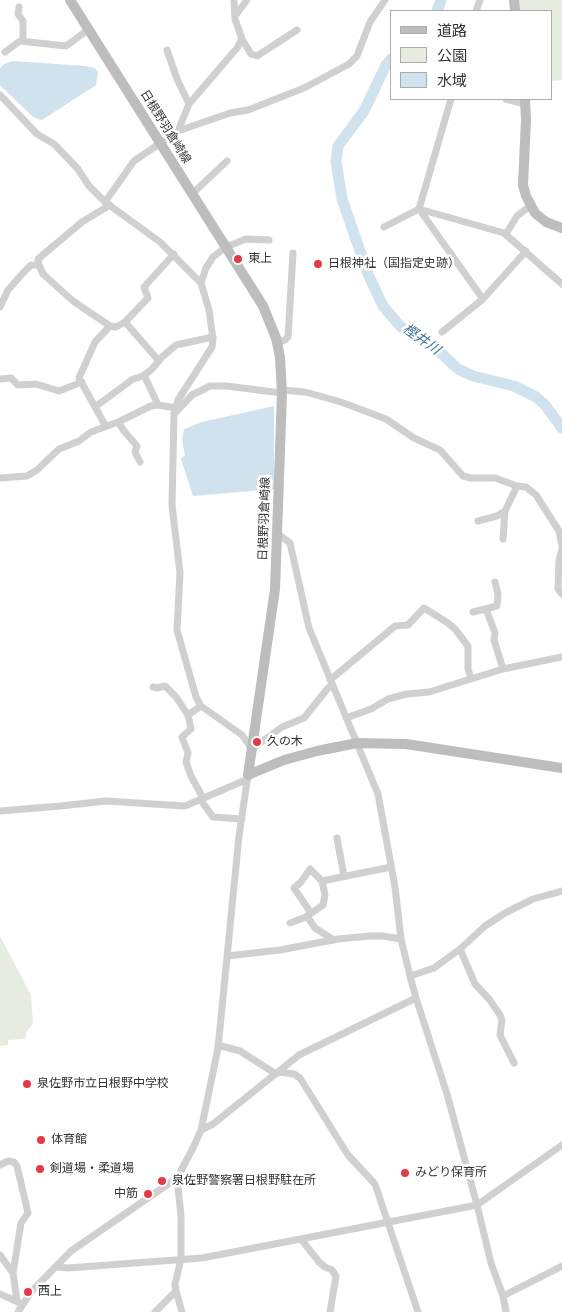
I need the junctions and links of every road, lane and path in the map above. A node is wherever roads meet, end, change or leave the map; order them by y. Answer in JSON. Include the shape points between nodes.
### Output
{"nodes":[{"id":1,"x":70,"y":0,"type":"edge"},
{"id":2,"x":234,"y":0,"type":"edge"},
{"id":3,"x":247,"y":0,"type":"edge"},
{"id":4,"x":385,"y":0,"type":"edge"},
{"id":5,"x":19,"y":6,"type":"dead end"},
{"id":6,"x":235,"y":16,"type":"junction"},
{"id":7,"x":89,"y":29,"type":"junction"},
{"id":8,"x":297,"y":30,"type":"dead end"},
{"id":9,"x":242,"y":39,"type":"junction"},
{"id":10,"x":23,"y":41,"type":"junction"},
{"id":11,"x":167,"y":50,"type":"dead end"},
{"id":12,"x":5,"y":52,"type":"dead end"},
{"id":13,"x":0,"y":95,"type":"edge"},
{"id":14,"x":451,"y":100,"type":"edge"},
{"id":15,"x":512,"y":100,"type":"edge"},
{"id":16,"x":525,"y":102,"type":"edge"},
{"id":17,"x":189,"y":104,"type":"junction"},
{"id":18,"x":178,"y":131,"type":"junction"},
{"id":19,"x":160,"y":143,"type":"junction"},
{"id":20,"x":227,"y":161,"type":"dead end"},
{"id":21,"x":192,"y":194,"type":"junction"},
{"id":22,"x":108,"y":204,"type":"junction"},
{"id":23,"x":530,"y":206,"type":"junction"},
{"id":24,"x":419,"y":209,"type":"junction"},
{"id":25,"x":384,"y":227,"type":"dead end"},
{"id":26,"x":562,"y":228,"type":"edge"},
{"id":27,"x":506,"y":234,"type":"junction"},
{"id":28,"x":269,"y":240,"type":"dead end"},
{"id":29,"x":226,"y":247,"type":"junction"},
{"id":30,"x":526,"y":251,"type":"junction"},
{"id":31,"x":293,"y":253,"type":"dead end"},
{"id":32,"x":174,"y":254,"type":"junction"},
{"id":33,"x":39,"y":265,"type":"junction"},
{"id":34,"x":201,"y":284,"type":"junction"},
{"id":35,"x":562,"y":284,"type":"edge"},
{"id":36,"x":483,"y":299,"type":"junction"},
{"id":37,"x":0,"y":307,"type":"edge"},
{"id":38,"x":126,"y":322,"type":"junction"},
{"id":39,"x":110,"y":326,"type":"junction"},
{"id":40,"x":442,"y":332,"type":"dead end"},
{"id":41,"x":213,"y":337,"type":"junction"},
{"id":42,"x":277,"y":342,"type":"junction"},
{"id":43,"x":159,"y":361,"type":"junction"},
{"id":44,"x":144,"y":376,"type":"junction"},
{"id":45,"x":0,"y":379,"type":"edge"},
{"id":46,"x":82,"y":382,"type":"junction"},
{"id":47,"x":282,"y":391,"type":"junction"},
{"id":48,"x":158,"y":405,"type":"junction"},
{"id":49,"x":95,"y":407,"type":"junction"},
{"id":50,"x":175,"y":411,"type":"junction"},
{"id":51,"x":118,"y":422,"type":"junction"},
{"id":52,"x":105,"y":425,"type":"junction"},
{"id":53,"x":140,"y":462,"type":"dead end"},
{"id":54,"x":0,"y":478,"type":"edge"},
{"id":55,"x":517,"y":486,"type":"junction"},
{"id":56,"x":505,"y":511,"type":"junction"},
{"id":57,"x":478,"y":521,"type":"dead end"},
{"id":58,"x":277,"y":532,"type":"junction"},
{"id":59,"x":503,"y":539,"type":"dead end"},
{"id":60,"x":562,"y":547,"type":"edge"},
{"id":61,"x":495,"y":582,"type":"dead end"},
{"id":62,"x":562,"y":594,"type":"edge"},
{"id":63,"x":486,"y":609,"type":"junction"},
{"id":64,"x":473,"y":612,"type":"dead end"},
{"id":65,"x":562,"y":657,"type":"edge"},
{"id":66,"x":503,"y":669,"type":"junction"},
{"id":67,"x":471,"y":678,"type":"junction"},
{"id":68,"x":331,"y":682,"type":"junction"},
{"id":69,"x":153,"y":687,"type":"dead end"},
{"id":70,"x":201,"y":706,"type":"junction"},
{"id":71,"x":188,"y":715,"type":"junction"},
{"id":72,"x":346,"y":718,"type":"junction"},
{"id":73,"x":357,"y":743,"type":"junction"},
{"id":74,"x":252,"y":749,"type":"junction"},
{"id":75,"x":562,"y":768,"type":"edge"},
{"id":76,"x":248,"y":777,"type":"junction"},
{"id":77,"x":201,"y":799,"type":"junction"},
{"id":78,"x":0,"y":811,"type":"edge"},
{"id":79,"x":242,"y":818,"type":"junction"},
{"id":80,"x":337,"y":838,"type":"dead end"},
{"id":81,"x":391,"y":867,"type":"junction"},
{"id":82,"x":344,"y":876,"type":"junction"},
{"id":83,"x":322,"y":880,"type":"junction"},
{"id":84,"x":562,"y":891,"type":"edge"},
{"id":85,"x":309,"y":915,"type":"junction"},
{"id":86,"x":290,"y":923,"type":"dead end"},
{"id":87,"x":402,"y":939,"type":"junction"},
{"id":88,"x":334,"y":940,"type":"junction"},
{"id":89,"x":460,"y":949,"type":"junction"},
{"id":90,"x":227,"y":956,"type":"junction"},
{"id":91,"x":410,"y":976,"type":"junction"},
{"id":92,"x":416,"y":998,"type":"junction"},
{"id":93,"x":218,"y":1045,"type":"junction"},
{"id":94,"x":514,"y":1063,"type":"dead end"},
{"id":95,"x":276,"y":1073,"type":"junction"},
{"id":96,"x":201,"y":1130,"type":"junction"},
{"id":97,"x":562,"y":1145,"type":"edge"},
{"id":98,"x":0,"y":1164,"type":"edge"},
{"id":99,"x":177,"y":1178,"type":"junction"},
{"id":100,"x":477,"y":1205,"type":"junction"},
{"id":101,"x":387,"y":1223,"type":"junction"},
{"id":102,"x":302,"y":1239,"type":"junction"},
{"id":103,"x":0,"y":1255,"type":"edge"},
{"id":104,"x":181,"y":1260,"type":"junction"},
{"id":105,"x":562,"y":1266,"type":"edge"},
{"id":106,"x":57,"y":1267,"type":"junction"},
{"id":107,"x":14,"y":1273,"type":"junction"},
{"id":108,"x":176,"y":1291,"type":"junction"},
{"id":109,"x":0,"y":1294,"type":"edge"},
{"id":110,"x":503,"y":1296,"type":"junction"},
{"id":111,"x":20,"y":1303,"type":"junction"},
{"id":112,"x":18,"y":1312,"type":"edge"},
{"id":113,"x":155,"y":1312,"type":"edge"},
{"id":114,"x":182,"y":1312,"type":"edge"},
{"id":115,"x":330,"y":1312,"type":"edge"},
{"id":116,"x":418,"y":1312,"type":"edge"},
{"id":117,"x":506,"y":1312,"type":"edge"}],
"edges":[{"from":1,"to":7,"type":"main road","name":"日根野羽倉崎線"},
{"from":2,"to":6,"type":"street"},
{"from":3,"to":6,"type":"street"},
{"from":4,"to":18,"type":"street","via":[[370,22],[357,56],[349,64],[304,88],[248,110]]},
{"from":5,"to":10,"type":"street"},
{"from":6,"to":9,"type":"street"},
{"from":7,"to":10,"type":"street","via":[[66,46]]},
{"from":7,"to":19,"type":"main road","name":"日根野羽倉崎線"},
{"from":8,"to":9,"type":"street","via":[[257,56]]},
{"from":9,"to":17,"type":"street"},
{"from":10,"to":12,"type":"street"},
{"from":11,"to":17,"type":"street","via":[[176,80]]},
{"from":13,"to":22,"type":"street","via":[[37,134],[54,144],[78,169],[88,186]]},
{"from":14,"to":24,"type":"street"},
{"from":15,"to":16,"type":"street"},
{"from":16,"to":23,"type":"main road","via":[[523,185]]},
{"from":17,"to":18,"type":"street"},
{"from":18,"to":19,"type":"street"},
{"from":19,"to":21,"type":"main road","name":"日根野羽倉崎線"},
{"from":19,"to":22,"type":"street","via":[[134,161]]},
{"from":20,"to":21,"type":"street"},
{"from":21,"to":29,"type":"main road","name":"日根野羽倉崎線"},
{"from":22,"to":32,"type":"street"},
{"from":22,"to":33,"type":"street","via":[[38,259]]},
{"from":23,"to":26,"type":"main road","via":[[546,222]]},
{"from":23,"to":27,"type":"street","via":[[517,216]]},
{"from":24,"to":25,"type":"street"},
{"from":24,"to":27,"type":"street"},
{"from":24,"to":36,"type":"street"},
{"from":27,"to":30,"type":"street"},
{"from":28,"to":29,"type":"street","via":[[246,239]]},
{"from":29,"to":34,"type":"street","via":[[206,268]]},
{"from":29,"to":42,"type":"main road","name":"日根野羽倉崎線","via":[[263,306]]},
{"from":30,"to":35,"type":"street"},
{"from":30,"to":36,"type":"street"},
{"from":31,"to":42,"type":"street","via":[[288,337]]},
{"from":32,"to":34,"type":"street"},
{"from":32,"to":38,"type":"street","via":[[144,287],[148,298]]},
{"from":33,"to":37,"type":"street","via":[[31,265],[23,272],[8,290]]},
{"from":33,"to":39,"type":"street","via":[[43,274],[73,301]]},
{"from":34,"to":41,"type":"street"},
{"from":36,"to":40,"type":"street"},
{"from":38,"to":39,"type":"street"},
{"from":38,"to":43,"type":"street"},
{"from":39,"to":46,"type":"street","via":[[95,342],[79,378]]},
{"from":41,"to":43,"type":"street","via":[[176,345]]},
{"from":41,"to":50,"type":"street","via":[[212,347],[178,400]]},
{"from":42,"to":47,"type":"main road","name":"日根野羽倉崎線"},
{"from":43,"to":44,"type":"street"},
{"from":44,"to":48,"type":"street"},
{"from":44,"to":49,"type":"street","via":[[133,378]]},
{"from":45,"to":46,"type":"street","via":[[11,378],[18,384],[36,384],[59,391]]},
{"from":46,"to":49,"type":"street"},
{"from":47,"to":50,"type":"street","via":[[210,386],[192,395]]},
{"from":47,"to":55,"type":"street","via":[[305,392],[341,402],[386,420],[440,450],[463,476],[495,478]]},
{"from":47,"to":58,"type":"main road","name":"日根野羽倉崎線"},
{"from":48,"to":50,"type":"street"},
{"from":48,"to":51,"type":"street"},
{"from":49,"to":52,"type":"street"},
{"from":50,"to":70,"type":"street","via":[[172,505],[180,573],[177,630]]},
{"from":51,"to":52,"type":"street"},
{"from":51,"to":53,"type":"street","via":[[137,446],[135,452]]},
{"from":52,"to":54,"type":"street","via":[[59,449],[27,476]]},
{"from":55,"to":56,"type":"street"},
{"from":55,"to":60,"type":"street","via":[[526,487],[536,495],[559,531]]},
{"from":56,"to":57,"type":"street"},
{"from":56,"to":59,"type":"street"},
{"from":58,"to":68,"type":"street","via":[[290,543],[309,628]]},
{"from":58,"to":74,"type":"main road","name":"日根野羽倉崎線","via":[[275,588]]},
{"from":60,"to":62,"type":"street","via":[[558,589]]},
{"from":61,"to":63,"type":"street","via":[[496,606]]},
{"from":63,"to":64,"type":"street"},
{"from":63,"to":66,"type":"street"},
{"from":65,"to":66,"type":"street"},
{"from":66,"to":67,"type":"street"},
{"from":67,"to":68,"type":"street","via":[[468,646],[448,622],[424,608],[408,625],[395,626]]},
{"from":67,"to":72,"type":"street","via":[[429,692],[388,699]]},
{"from":68,"to":72,"type":"street"},
{"from":68,"to":74,"type":"street","via":[[304,718],[282,727]]},
{"from":69,"to":71,"type":"street","via":[[165,686]]},
{"from":70,"to":71,"type":"street"},
{"from":70,"to":74,"type":"street","via":[[242,735]]},
{"from":71,"to":77,"type":"street","via":[[191,729],[182,737],[188,753],[186,762]]},
{"from":72,"to":73,"type":"street"},
{"from":73,"to":75,"type":"main road","via":[[406,744]]},
{"from":73,"to":76,"type":"main road","via":[[284,760]]},
{"from":73,"to":81,"type":"street","via":[[378,794]]},
{"from":74,"to":76,"type":"main road","name":"日根野羽倉崎線"},
{"from":76,"to":77,"type":"street"},
{"from":76,"to":79,"type":"street"},
{"from":77,"to":78,"type":"street","via":[[185,806],[106,801]]},
{"from":77,"to":79,"type":"street","via":[[213,816]]},
{"from":79,"to":90,"type":"street"},
{"from":80,"to":82,"type":"street"},
{"from":81,"to":82,"type":"street"},
{"from":81,"to":87,"type":"street"},
{"from":82,"to":83,"type":"street"},
{"from":83,"to":85,"type":"street","via":[[323,905]]},
{"from":83,"to":85,"type":"street","via":[[310,869],[294,888]]},
{"from":84,"to":89,"type":"street","via":[[533,899],[505,913]]},
{"from":85,"to":86,"type":"street"},
{"from":85,"to":88,"type":"street","via":[[315,928]]},
{"from":87,"to":88,"type":"street","via":[[383,936]]},
{"from":87,"to":91,"type":"street"},
{"from":88,"to":90,"type":"street"},
{"from":89,"to":91,"type":"street","via":[[434,968]]},
{"from":89,"to":94,"type":"street","via":[[475,984],[500,1015],[500,1035]]},
{"from":90,"to":93,"type":"street"},
{"from":91,"to":92,"type":"street"},
{"from":92,"to":95,"type":"street","via":[[299,1055]]},
{"from":92,"to":100,"type":"street","via":[[447,1094]]},
{"from":93,"to":95,"type":"street","via":[[240,1051]]},
{"from":93,"to":96,"type":"street"},
{"from":95,"to":96,"type":"street"},
{"from":95,"to":101,"type":"street","via":[[294,1074],[300,1078],[348,1155],[375,1184]]},
{"from":96,"to":99,"type":"street"},
{"from":97,"to":100,"type":"street"},
{"from":98,"to":107,"type":"street","via":[[8,1161],[17,1166],[28,1213],[21,1223]]},
{"from":99,"to":104,"type":"street"},
{"from":99,"to":106,"type":"street","via":[[71,1251]]},
{"from":100,"to":101,"type":"street"},
{"from":100,"to":110,"type":"street"},
{"from":101,"to":102,"type":"street"},
{"from":101,"to":116,"type":"street"},
{"from":102,"to":104,"type":"street"},
{"from":102,"to":115,"type":"street","via":[[319,1262],[336,1276]]},
{"from":103,"to":107,"type":"street"},
{"from":104,"to":106,"type":"street"},
{"from":104,"to":108,"type":"street"},
{"from":105,"to":110,"type":"street"},
{"from":106,"to":111,"type":"street"},
{"from":107,"to":111,"type":"street"},
{"from":108,"to":113,"type":"street"},
{"from":108,"to":114,"type":"street"},
{"from":109,"to":111,"type":"street"},
{"from":110,"to":117,"type":"street"},
{"from":111,"to":112,"type":"street"}]}
